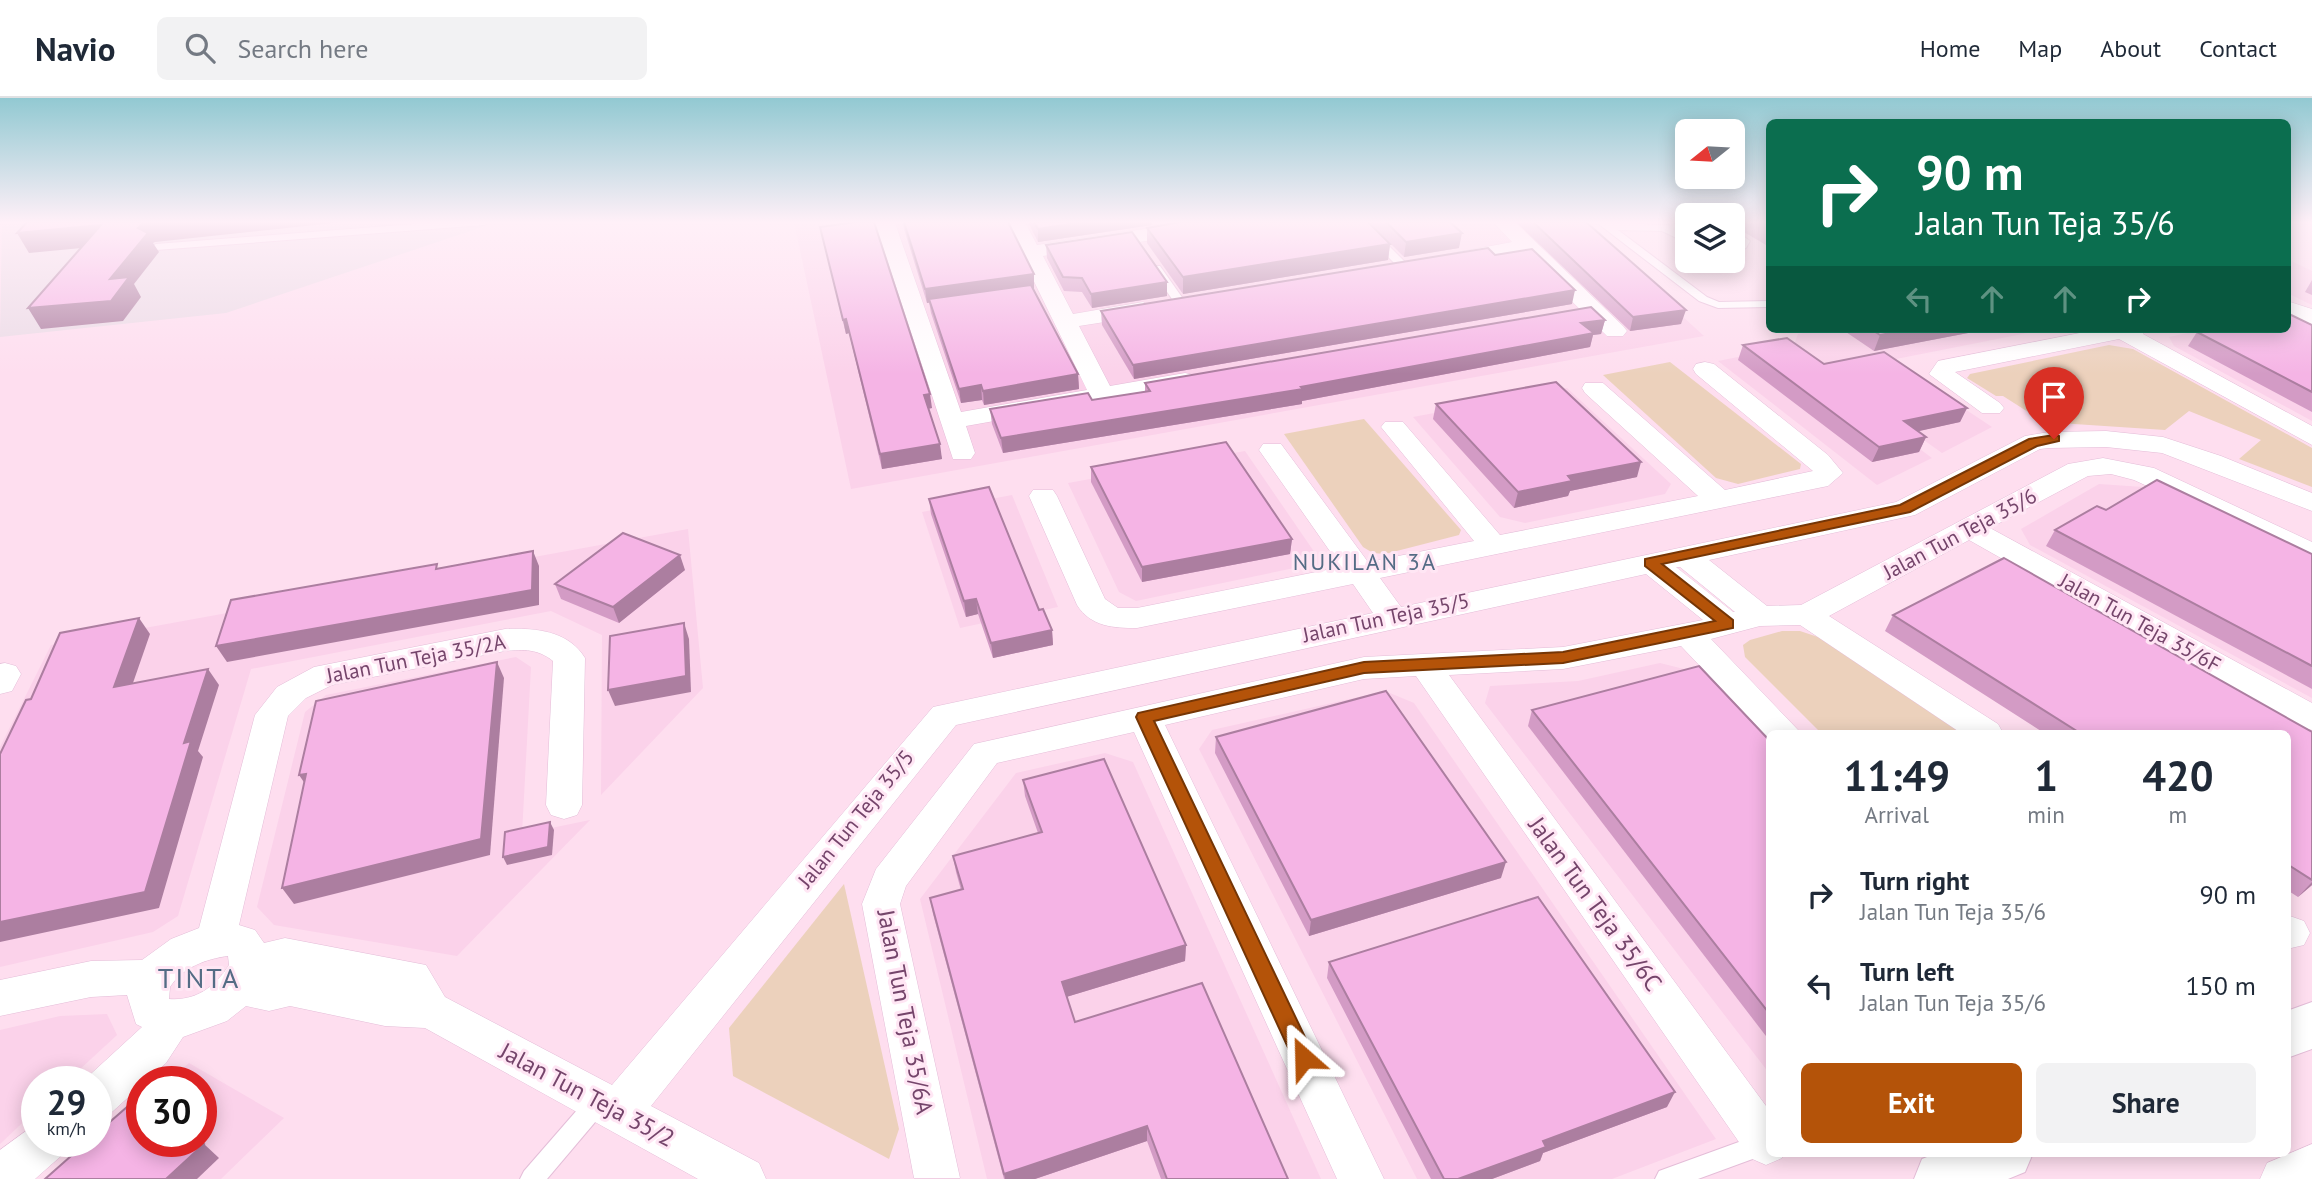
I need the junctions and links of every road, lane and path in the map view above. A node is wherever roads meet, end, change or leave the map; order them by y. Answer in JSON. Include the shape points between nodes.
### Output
{"nodes":[{"id":1,"x":903,"y":272,"type":"edge"},
{"id":2,"x":1037,"y":272,"type":"edge"},
{"id":3,"x":1158,"y":272,"type":"edge"},
{"id":4,"x":1555,"y":272,"type":"edge"},
{"id":5,"x":1667,"y":272,"type":"edge"},
{"id":6,"x":1207,"y":299,"type":"edge"},
{"id":7,"x":1180,"y":303,"type":"junction"},
{"id":8,"x":1766,"y":304,"type":"edge"},
{"id":9,"x":2291,"y":309,"type":"edge"},
{"id":10,"x":1594,"y":310,"type":"junction"},
{"id":11,"x":1567,"y":315,"type":"edge"},
{"id":12,"x":2312,"y":317,"type":"edge"},
{"id":13,"x":1065,"y":322,"type":"junction"},
{"id":14,"x":1615,"y":331,"type":"dead end"},
{"id":15,"x":2110,"y":333,"type":"edge"},
{"id":16,"x":2130,"y":333,"type":"edge"},
{"id":17,"x":1705,"y":369,"type":"dead end"},
{"id":18,"x":1211,"y":376,"type":"edge"},
{"id":19,"x":1594,"y":388,"type":"dead end"},
{"id":20,"x":1102,"y":394,"type":"junction"},
{"id":21,"x":1991,"y":408,"type":"dead end"},
{"id":22,"x":951,"y":421,"type":"junction"},
{"id":23,"x":1394,"y":427,"type":"dead end"},
{"id":24,"x":2312,"y":437,"type":"edge"},
{"id":25,"x":1272,"y":450,"type":"dead end"},
{"id":26,"x":962,"y":453,"type":"dead end"},
{"id":27,"x":1044,"y":496,"type":"dead end"},
{"id":28,"x":1719,"y":500,"type":"junction"},
{"id":29,"x":2312,"y":503,"type":"edge"},
{"id":30,"x":1968,"y":528,"type":"junction"},
{"id":31,"x":1494,"y":545,"type":"junction"},
{"id":32,"x":2312,"y":553,"type":"edge"},
{"id":33,"x":1684,"y":555,"type":"junction"},
{"id":34,"x":1650,"y":562,"type":"junction"},
{"id":35,"x":1360,"y":573,"type":"junction"},
{"id":36,"x":1806,"y":615,"type":"junction"},
{"id":37,"x":1760,"y":616,"type":"junction"},
{"id":38,"x":1392,"y":617,"type":"junction"},
{"id":39,"x":1728,"y":624,"type":"junction"},
{"id":40,"x":1688,"y":634,"type":"junction"},
{"id":41,"x":1425,"y":665,"type":"junction"},
{"id":42,"x":1144,"y":717,"type":"junction"},
{"id":43,"x":2312,"y":718,"type":"edge"},
{"id":44,"x":1781,"y":730,"type":"edge"},
{"id":45,"x":1981,"y":730,"type":"edge"},
{"id":46,"x":986,"y":753,"type":"joint"},
{"id":47,"x":564,"y":805,"type":"dead end"},
{"id":48,"x":216,"y":939,"type":"junction"},
{"id":49,"x":154,"y":977,"type":"junction"},
{"id":50,"x":253,"y":981,"type":"junction"},
{"id":51,"x":0,"y":998,"type":"edge"},
{"id":52,"x":430,"y":1010,"type":"junction"},
{"id":53,"x":171,"y":1019,"type":"junction"},
{"id":54,"x":2312,"y":1025,"type":"edge"},
{"id":55,"x":2291,"y":1033,"type":"edge"},
{"id":56,"x":112,"y":1083,"type":"edge"},
{"id":57,"x":608,"y":1106,"type":"junction"},
{"id":58,"x":1766,"y":1139,"type":"edge"},
{"id":59,"x":1766,"y":1143,"type":"edge"},
{"id":60,"x":26,"y":1157,"type":"edge"},
{"id":61,"x":1995,"y":1157,"type":"edge"},
{"id":62,"x":2312,"y":1166,"type":"edge"},
{"id":63,"x":938,"y":1178,"type":"edge"},
{"id":64,"x":1,"y":1179,"type":"edge"},
{"id":65,"x":532,"y":1179,"type":"edge"},
{"id":66,"x":743,"y":1179,"type":"edge"},
{"id":67,"x":1361,"y":1179,"type":"edge"},
{"id":68,"x":1667,"y":1179,"type":"edge"},
{"id":69,"x":1942,"y":1179,"type":"edge"},
{"id":70,"x":2283,"y":1179,"type":"edge"}],
"edges":[{"from":1,"to":22,"type":"street","via":[[921,309]]},
{"from":2,"to":13,"type":"street","via":[[1043,292]]},
{"from":3,"to":7,"type":"lane"},
{"from":4,"to":10,"type":"street"},
{"from":5,"to":8,"type":"lane","via":[[1718,305]]},
{"from":6,"to":7,"type":"street"},
{"from":7,"to":13,"type":"street"},
{"from":9,"to":12,"type":"street"},
{"from":10,"to":11,"type":"street"},
{"from":10,"to":14,"type":"street"},
{"from":13,"to":20,"type":"street"},
{"from":15,"to":21,"type":"street","via":[[1947,366],[1941,374]]},
{"from":16,"to":24,"type":"street"},
{"from":17,"to":28,"type":"street","via":[[1829,473],[1818,480]]},
{"from":18,"to":20,"type":"street"},
{"from":19,"to":28,"type":"street"},
{"from":20,"to":22,"type":"street"},
{"from":22,"to":26,"type":"street"},
{"from":23,"to":31,"type":"street"},
{"from":25,"to":35,"type":"street"},
{"from":27,"to":35,"type":"street","via":[[1092,605],[1112,618],[1137,618]]},
{"from":28,"to":31,"type":"street"},
{"from":29,"to":33,"type":"street","name":"Jalan Tun Teja 35/5","via":[[2175,449],[2054,439],[2034,442],[1905,509]]},
{"from":30,"to":32,"type":"street","name":"Jalan Tun Teja 35/6","via":[[2078,470],[2115,466],[2144,474]]},
{"from":30,"to":36,"type":"street","name":"Jalan Tun Teja 35/6"},
{"from":30,"to":43,"type":"street","name":"Jalan Tun Teja 35/6F"},
{"from":31,"to":35,"type":"street"},
{"from":33,"to":34,"type":"street","name":"Jalan Tun Teja 35/5"},
{"from":33,"to":37,"type":"street"},
{"from":34,"to":38,"type":"street","name":"Jalan Tun Teja 35/5"},
{"from":34,"to":39,"type":"street"},
{"from":35,"to":38,"type":"street"},
{"from":36,"to":37,"type":"street","name":"Jalan Tun Teja 35/6"},
{"from":36,"to":45,"type":"street"},
{"from":37,"to":39,"type":"street","name":"Jalan Tun Teja 35/6"},
{"from":38,"to":57,"type":"street","name":"Jalan Tun Teja 35/5","via":[[945,715]]},
{"from":39,"to":40,"type":"street","name":"Jalan Tun Teja 35/6"},
{"from":40,"to":41,"type":"street","name":"Jalan Tun Teja 35/6","via":[[1563,658]]},
{"from":40,"to":44,"type":"street"},
{"from":41,"to":42,"type":"street","name":"Jalan Tun Teja 35/6","via":[[1364,668]]},
{"from":41,"to":58,"type":"street","name":"Jalan Tun Teja 35/6C"},
{"from":42,"to":46,"type":"street","name":"Jalan Tun Teja 35/6"},
{"from":42,"to":67,"type":"street"},
{"from":46,"to":63,"type":"street","name":"Jalan Tun Teja 35/6A","via":[[889,880],[881,904]]},
{"from":47,"to":48,"type":"street","name":"Jalan Tun Teja 35/2A","via":[[569,657],[555,644],[532,638],[505,640],[325,675],[281,699],[272,715]]},
{"from":48,"to":49,"type":"street","via":[[186,949]]},
{"from":48,"to":50,"type":"street","via":[[241,942],[249,949]]},
{"from":49,"to":51,"type":"street","via":[[91,979]]},
{"from":49,"to":53,"type":"street","via":[[147,992],[150,1011]]},
{"from":50,"to":52,"type":"street","name":"Jalan Tun Teja 35/2","via":[[277,1005],[316,1013],[364,1004]]},
{"from":50,"to":52,"type":"street","via":[[285,955],[412,977]]},
{"from":50,"to":53,"type":"street","via":[[203,1013]]},
{"from":52,"to":57,"type":"street","name":"Jalan Tun Teja 35/2"},
{"from":53,"to":56,"type":"street","via":[[151,1049]]},
{"from":54,"to":55,"type":"street"},
{"from":57,"to":65,"type":"lane"},
{"from":57,"to":66,"type":"street","name":"Jalan Tun Teja 35/2"},
{"from":59,"to":68,"type":"lane"},
{"from":60,"to":64,"type":"street"},
{"from":61,"to":69,"type":"street"},
{"from":62,"to":70,"type":"street"}]}
